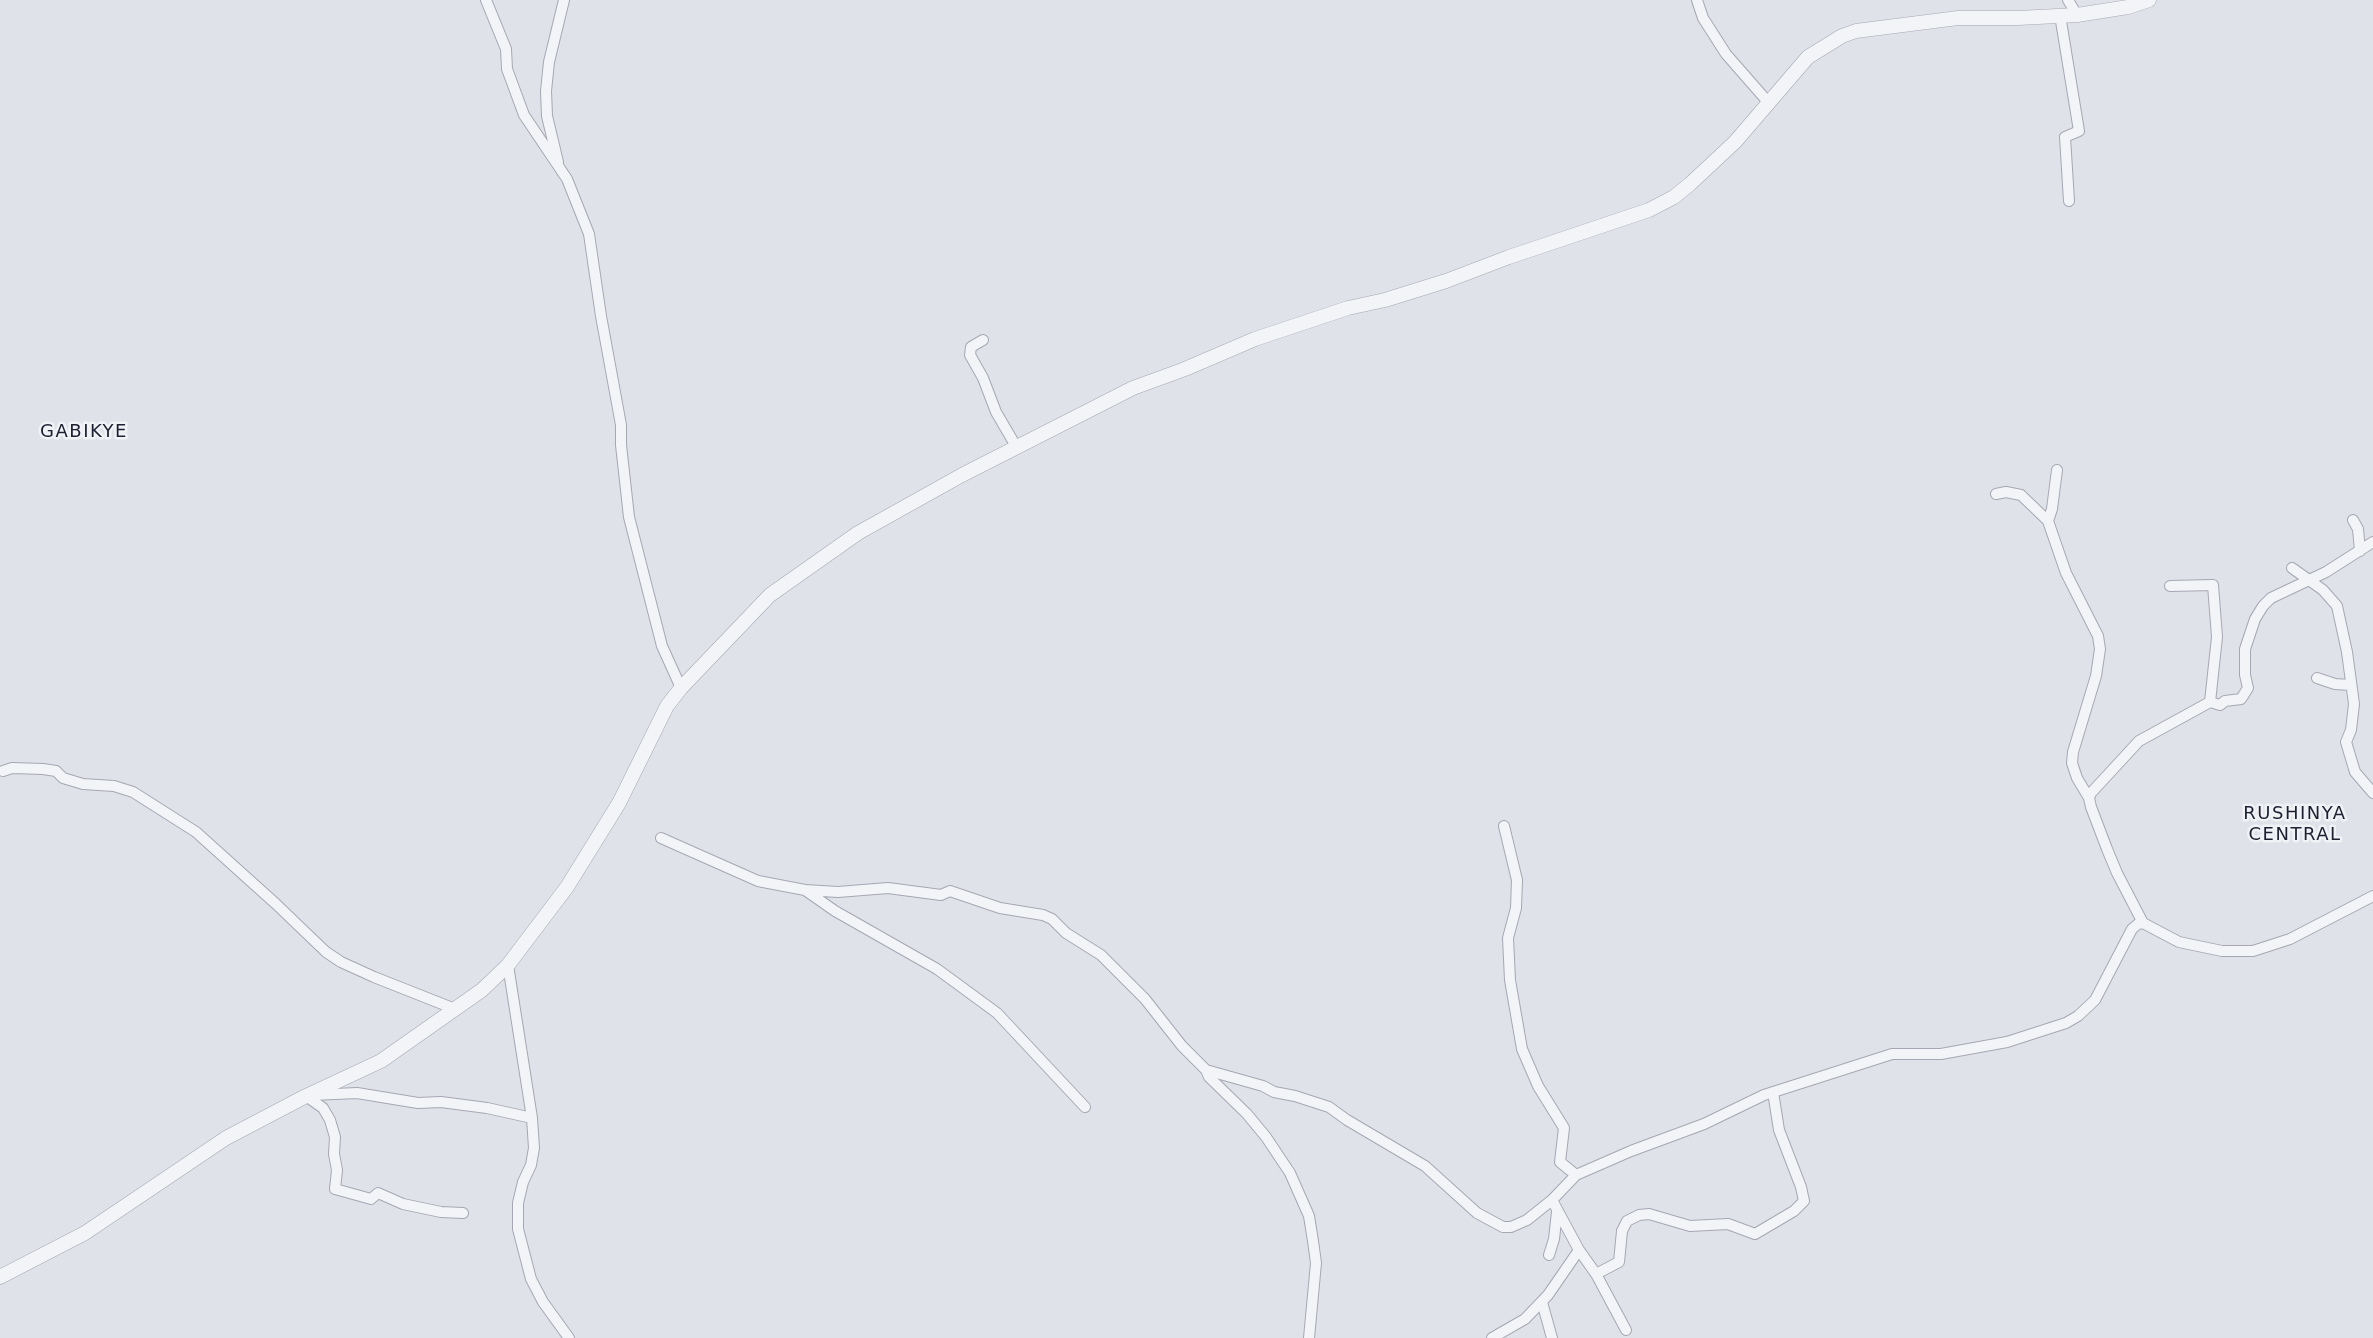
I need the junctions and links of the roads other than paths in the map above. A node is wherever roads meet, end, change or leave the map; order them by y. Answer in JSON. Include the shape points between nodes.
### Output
{"nodes":[{"id":1,"x":486,"y":0,"type":"edge"},
{"id":2,"x":564,"y":0,"type":"edge"},
{"id":3,"x":1697,"y":0,"type":"edge"},
{"id":4,"x":2068,"y":0,"type":"edge"},
{"id":5,"x":2149,"y":0,"type":"edge"},
{"id":6,"x":2127,"y":3,"type":"edge"},
{"id":7,"x":2060,"y":15,"type":"junction"},
{"id":8,"x":2077,"y":15,"type":"junction"},
{"id":9,"x":1768,"y":102,"type":"junction"},
{"id":10,"x":560,"y":168,"type":"junction"},
{"id":11,"x":2069,"y":201,"type":"dead end"},
{"id":12,"x":983,"y":340,"type":"dead end"},
{"id":13,"x":1017,"y":448,"type":"junction"},
{"id":14,"x":2057,"y":470,"type":"dead end"},
{"id":15,"x":1996,"y":494,"type":"dead end"},
{"id":16,"x":2354,"y":520,"type":"dead end"},
{"id":17,"x":2048,"y":521,"type":"junction"},
{"id":18,"x":2373,"y":542,"type":"edge"},
{"id":19,"x":2360,"y":551,"type":"junction"},
{"id":20,"x":2292,"y":568,"type":"dead end"},
{"id":21,"x":2309,"y":579,"type":"junction"},
{"id":22,"x":2170,"y":586,"type":"dead end"},
{"id":23,"x":2317,"y":678,"type":"dead end"},
{"id":24,"x":2350,"y":685,"type":"junction"},
{"id":25,"x":681,"y":688,"type":"junction"},
{"id":26,"x":2210,"y":702,"type":"junction"},
{"id":27,"x":3,"y":771,"type":"dead end"},
{"id":28,"x":2373,"y":793,"type":"edge"},
{"id":29,"x":2089,"y":798,"type":"junction"},
{"id":30,"x":1503,"y":826,"type":"dead end"},
{"id":31,"x":661,"y":838,"type":"dead end"},
{"id":32,"x":805,"y":890,"type":"junction"},
{"id":33,"x":2373,"y":896,"type":"edge"},
{"id":34,"x":2143,"y":923,"type":"junction"},
{"id":35,"x":508,"y":965,"type":"junction"},
{"id":36,"x":455,"y":1009,"type":"junction"},
{"id":37,"x":1206,"y":1070,"type":"junction"},
{"id":38,"x":1773,"y":1092,"type":"junction"},
{"id":39,"x":306,"y":1096,"type":"junction"},
{"id":40,"x":1085,"y":1107,"type":"dead end"},
{"id":41,"x":532,"y":1118,"type":"junction"},
{"id":42,"x":1576,"y":1175,"type":"junction"},
{"id":43,"x":1552,"y":1200,"type":"junction"},
{"id":44,"x":1557,"y":1212,"type":"junction"},
{"id":45,"x":463,"y":1213,"type":"dead end"},
{"id":46,"x":1579,"y":1250,"type":"junction"},
{"id":47,"x":1549,"y":1255,"type":"dead end"},
{"id":48,"x":1596,"y":1274,"type":"junction"},
{"id":49,"x":0,"y":1277,"type":"edge"},
{"id":50,"x":1542,"y":1302,"type":"junction"},
{"id":51,"x":1626,"y":1330,"type":"dead end"},
{"id":52,"x":569,"y":1338,"type":"edge"},
{"id":53,"x":1309,"y":1338,"type":"edge"},
{"id":54,"x":1491,"y":1338,"type":"edge"},
{"id":55,"x":1552,"y":1338,"type":"edge"}],
"edges":[{"from":1,"to":10,"type":"street","via":[[506,49],[507,69],[524,115]]},
{"from":2,"to":10,"type":"street","via":[[546,91]]},
{"from":3,"to":9,"type":"street","via":[[1703,18],[1726,54]]},
{"from":4,"to":8,"type":"street"},
{"from":5,"to":6,"type":"street"},
{"from":6,"to":8,"type":"street"},
{"from":7,"to":8,"type":"street"},
{"from":7,"to":9,"type":"street","via":[[1958,18],[1856,31],[1808,57]]},
{"from":7,"to":11,"type":"street","via":[[2079,131],[2065,136]]},
{"from":9,"to":13,"type":"street","via":[[1736,142],[1690,184],[1649,210],[1446,281],[1255,339],[1133,388]]},
{"from":10,"to":25,"type":"street","via":[[589,234],[621,425],[629,517],[662,646]]},
{"from":12,"to":13,"type":"street","via":[[972,347],[970,355]]},
{"from":13,"to":25,"type":"street","via":[[858,533],[814,562],[770,595]]},
{"from":14,"to":17,"type":"street"},
{"from":15,"to":17,"type":"street","via":[[2021,495]]},
{"from":16,"to":19,"type":"street"},
{"from":17,"to":29,"type":"street","via":[[2066,573],[2098,636],[2100,649],[2072,764]]},
{"from":18,"to":19,"type":"street"},
{"from":19,"to":21,"type":"street"},
{"from":20,"to":21,"type":"street"},
{"from":21,"to":24,"type":"street","via":[[2337,606]]},
{"from":21,"to":26,"type":"street","via":[[2271,598],[2255,619],[2245,649],[2248,688],[2241,699],[2220,705]]},
{"from":22,"to":26,"type":"street","via":[[2213,585],[2217,637]]},
{"from":23,"to":24,"type":"street"},
{"from":24,"to":28,"type":"street","via":[[2354,704],[2346,742],[2355,772]]},
{"from":25,"to":35,"type":"street","via":[[667,706],[608,822],[567,887]]},
{"from":26,"to":29,"type":"street","via":[[2132,747]]},
{"from":27,"to":36,"type":"street","via":[[44,769],[83,784],[133,792],[196,832],[333,957]]},
{"from":29,"to":34,"type":"street","via":[[2117,873]]},
{"from":30,"to":42,"type":"street","via":[[1517,880],[1516,908],[1508,938],[1510,980],[1522,1049],[1538,1086],[1564,1128],[1560,1162]]},
{"from":31,"to":32,"type":"street","via":[[758,881]]},
{"from":32,"to":37,"type":"street","via":[[888,888],[941,895],[950,891],[1000,908],[1052,919],[1101,955]]},
{"from":32,"to":40,"type":"street","via":[[937,969],[997,1013]]},
{"from":33,"to":34,"type":"street","via":[[2261,950],[2222,951],[2179,942]]},
{"from":34,"to":38,"type":"street","via":[[2132,929],[2095,1000],[2066,1023],[2007,1042],[1941,1054],[1892,1054]]},
{"from":35,"to":36,"type":"street"},
{"from":35,"to":41,"type":"street"},
{"from":36,"to":39,"type":"street","via":[[381,1061]]},
{"from":37,"to":43,"type":"street","via":[[1329,1107],[1425,1166],[1477,1213],[1503,1227],[1520,1224]]},
{"from":37,"to":53,"type":"street","via":[[1266,1137],[1303,1200],[1312,1228],[1316,1263]]},
{"from":38,"to":42,"type":"street"},
{"from":38,"to":48,"type":"street","via":[[1779,1130],[1804,1201],[1755,1234],[1728,1224],[1690,1226],[1649,1214],[1639,1215],[1627,1221],[1622,1231],[1619,1262]]},
{"from":39,"to":41,"type":"street","via":[[357,1093],[487,1108]]},
{"from":39,"to":45,"type":"street","via":[[323,1108],[330,1120],[338,1170],[335,1189],[371,1199],[378,1193],[403,1204]]},
{"from":39,"to":49,"type":"street","via":[[226,1138],[85,1233]]},
{"from":41,"to":52,"type":"street","via":[[534,1148],[518,1203],[518,1229],[531,1279]]},
{"from":42,"to":43,"type":"street"},
{"from":43,"to":44,"type":"street"},
{"from":44,"to":46,"type":"street"},
{"from":44,"to":47,"type":"street"},
{"from":46,"to":48,"type":"street"},
{"from":46,"to":50,"type":"street"},
{"from":48,"to":51,"type":"street"},
{"from":50,"to":54,"type":"street","via":[[1526,1318]]},
{"from":50,"to":55,"type":"street"}]}
